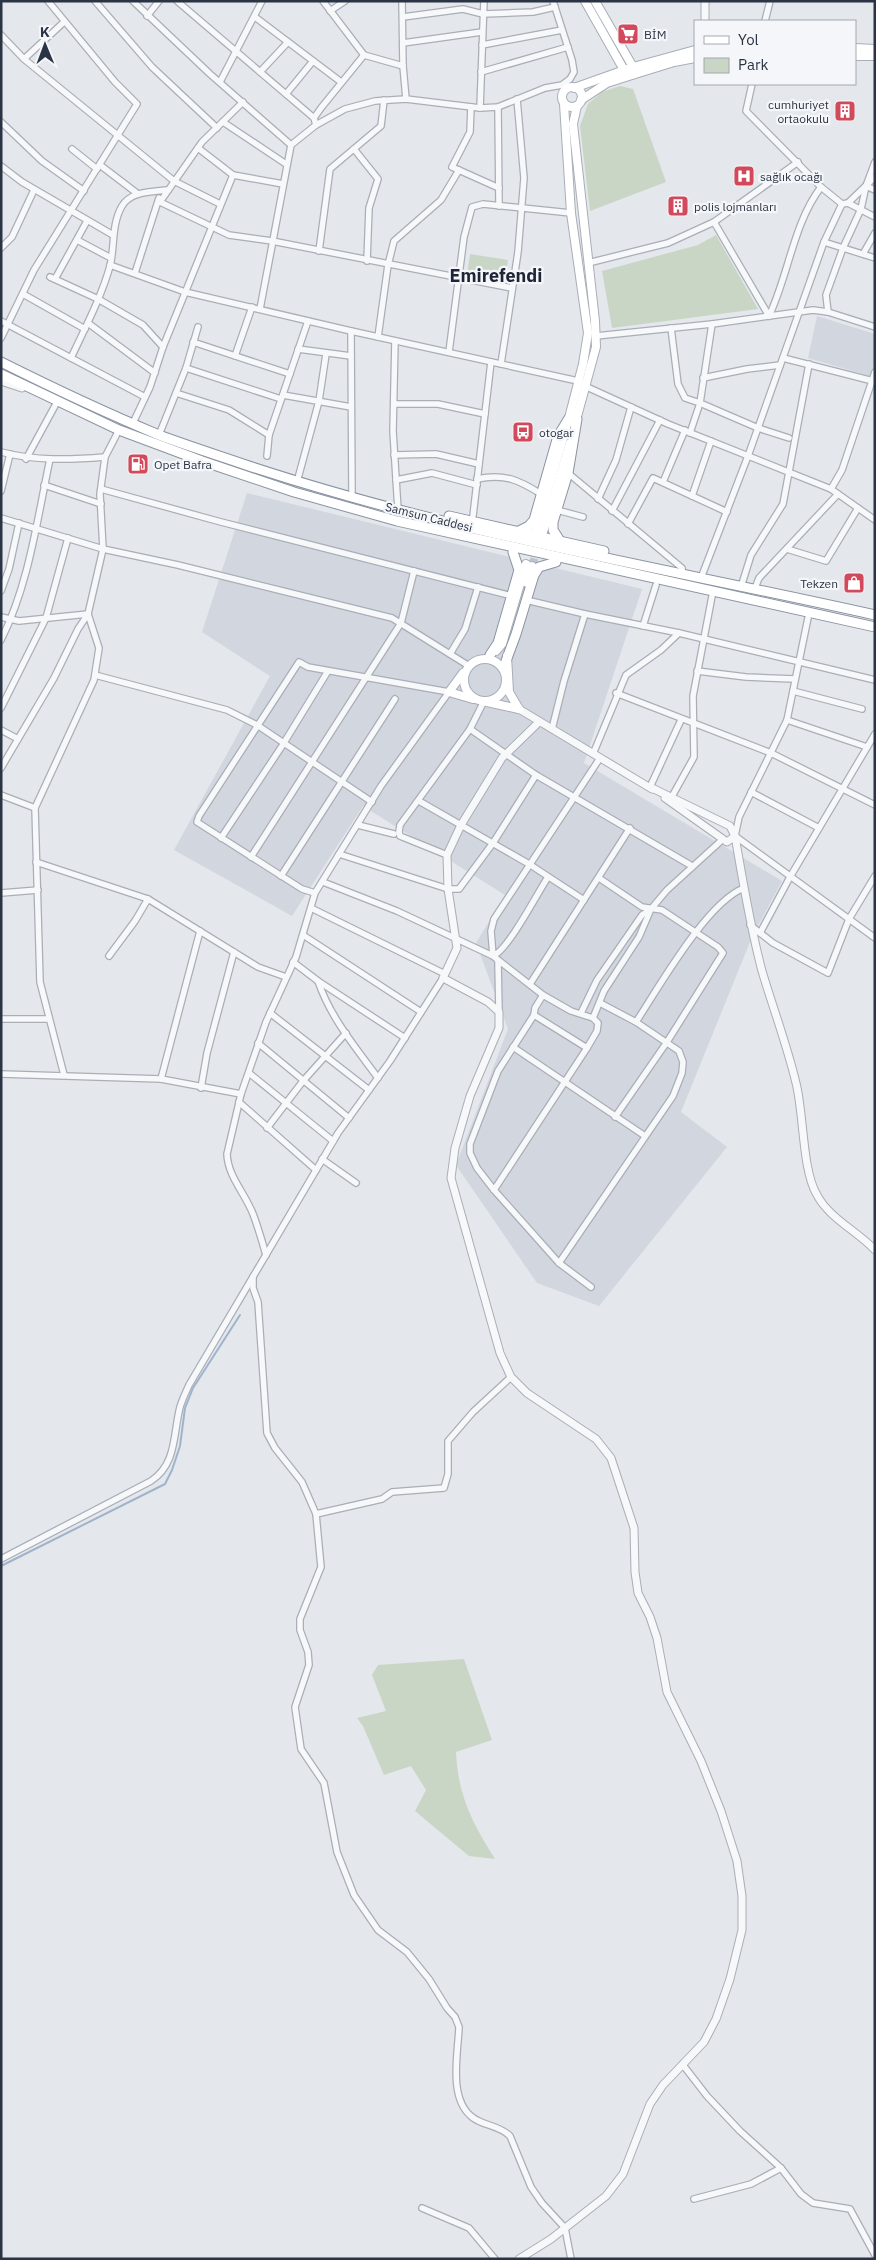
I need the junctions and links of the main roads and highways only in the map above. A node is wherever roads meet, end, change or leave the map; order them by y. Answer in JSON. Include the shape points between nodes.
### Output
{"nodes":[{"id":1,"x":585,"y":1,"type":"edge"},
{"id":2,"x":596,"y":1,"type":"edge"},
{"id":3,"x":856,"y":48,"type":"edge"},
{"id":4,"x":875,"y":48,"type":"edge"},
{"id":5,"x":694,"y":50,"type":"edge"},
{"id":6,"x":856,"y":56,"type":"edge"},
{"id":7,"x":875,"y":56,"type":"edge"},
{"id":8,"x":694,"y":58,"type":"edge"},
{"id":9,"x":633,"y":66,"type":"junction"},
{"id":10,"x":624,"y":70,"type":"junction"},
{"id":11,"x":632,"y":75,"type":"junction"},
{"id":12,"x":567,"y":87,"type":"junction"},
{"id":13,"x":579,"y":103,"type":"junction"},
{"id":14,"x":564,"y":104,"type":"junction"},
{"id":15,"x":1,"y":362,"type":"edge"},
{"id":16,"x":1,"y":374,"type":"edge"},
{"id":17,"x":573,"y":418,"type":"junction"},
{"id":18,"x":398,"y":510,"type":"junction"},
{"id":19,"x":397,"y":520,"type":"junction"},
{"id":20,"x":540,"y":531,"type":"dead end"},
{"id":21,"x":517,"y":532,"type":"junction"},
{"id":22,"x":560,"y":541,"type":"junction"},
{"id":23,"x":513,"y":552,"type":"junction"},
{"id":24,"x":556,"y":562,"type":"junction"},
{"id":25,"x":683,"y":580,"type":"junction"},
{"id":26,"x":875,"y":615,"type":"edge"},
{"id":27,"x":875,"y":628,"type":"edge"},
{"id":28,"x":490,"y":655,"type":"junction"},
{"id":29,"x":481,"y":658,"type":"junction"},
{"id":30,"x":506,"y":661,"type":"junction"},
{"id":31,"x":469,"y":666,"type":"junction"},
{"id":32,"x":507,"y":677,"type":"junction"},
{"id":33,"x":482,"y":701,"type":"junction"}],
"edges":[{"from":1,"to":10,"type":"main road"},
{"from":2,"to":9,"type":"main road"},
{"from":3,"to":4,"type":"main road"},
{"from":5,"to":9,"type":"main road"},
{"from":6,"to":7,"type":"main road"},
{"from":8,"to":11,"type":"main road"},
{"from":9,"to":10,"type":"main road"},
{"from":9,"to":11,"type":"main road"},
{"from":10,"to":11,"type":"main road"},
{"from":10,"to":12,"type":"main road"},
{"from":11,"to":13,"type":"main road","via":[[607,83]]},
{"from":12,"to":13,"type":"main road","via":[[581,95]]},
{"from":12,"to":14,"type":"main road","via":[[562,96]]},
{"from":13,"to":14,"type":"main road","via":[[570,107]]},
{"from":13,"to":17,"type":"main road","via":[[573,124],[596,347],[586,387]]},
{"from":14,"to":17,"type":"main road","via":[[571,213],[588,333]]},
{"from":15,"to":18,"type":"highway","name":"Samsun Caddesi","via":[[159,435],[297,482]]},
{"from":16,"to":19,"type":"highway","name":"Samsun Caddesi","via":[[119,430],[247,477]]},
{"from":17,"to":20,"type":"main road"},
{"from":17,"to":21,"type":"highway","via":[[558,436],[534,520]]},
{"from":17,"to":22,"type":"highway","via":[[568,473],[553,530]]},
{"from":18,"to":21,"type":"highway","via":[[409,507]]},
{"from":18,"to":25,"type":"highway","name":"Samsun Caddesi"},
{"from":19,"to":23,"type":"highway","via":[[413,530]]},
{"from":19,"to":25,"type":"highway","name":"Samsun Caddesi"},
{"from":21,"to":22,"type":"highway"},
{"from":22,"to":25,"type":"highway","via":[[664,565]]},
{"from":23,"to":24,"type":"highway"},
{"from":23,"to":28,"type":"highway","via":[[519,570],[498,643]]},
{"from":24,"to":25,"type":"highway","via":[[656,585]]},
{"from":24,"to":30,"type":"highway","via":[[539,567],[534,575]]},
{"from":25,"to":26,"type":"highway","name":"Samsun Caddesi","via":[[701,578]]},
{"from":25,"to":27,"type":"highway","name":"Samsun Caddesi","via":[[713,591]]},
{"from":28,"to":29,"type":"main road"},
{"from":28,"to":30,"type":"main road","via":[[502,644],[529,565]]},
{"from":29,"to":31,"type":"main road"},
{"from":29,"to":32,"type":"main road","via":[[501,664]]},
{"from":30,"to":32,"type":"main road"},
{"from":31,"to":33,"type":"main road","via":[[465,672],[465,686],[473,698]]},
{"from":31,"to":33,"type":"main road","via":[[449,692]]},
{"from":32,"to":33,"type":"main road","via":[[500,696]]},
{"from":32,"to":33,"type":"main road","via":[[509,692],[519,709]]}]}
